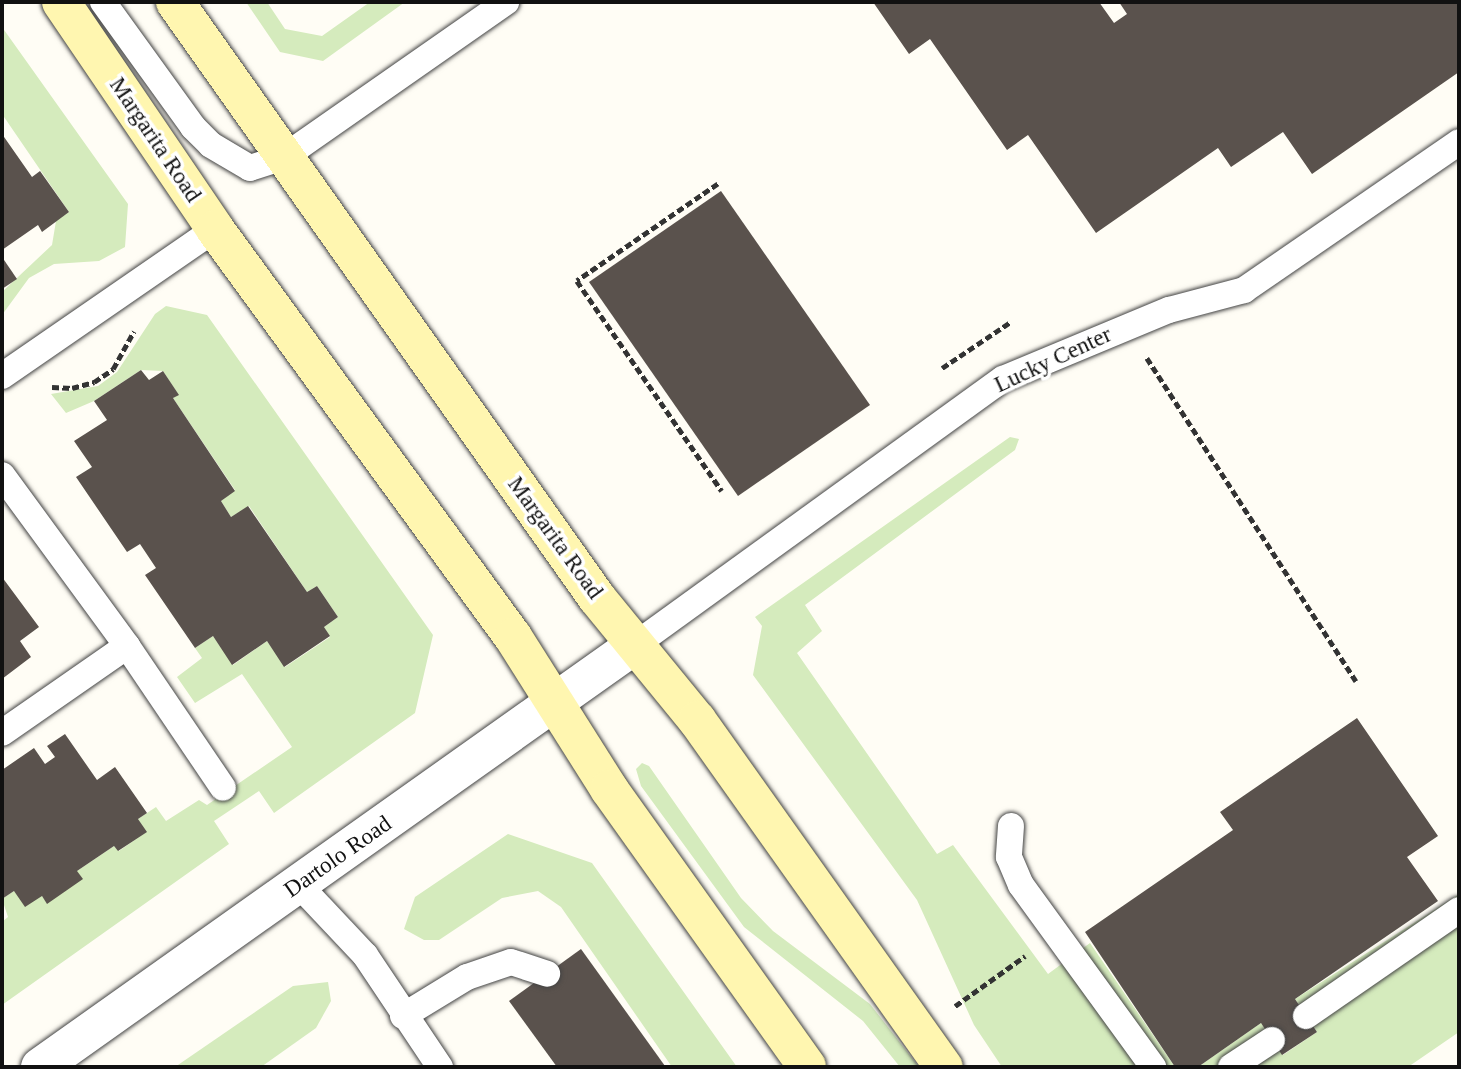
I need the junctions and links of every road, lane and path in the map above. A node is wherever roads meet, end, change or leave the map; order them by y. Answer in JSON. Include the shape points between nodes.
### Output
{"nodes":[{"id":1,"x":61,"y":2,"type":"edge"},
{"id":2,"x":103,"y":2,"type":"edge"},
{"id":3,"x":175,"y":2,"type":"edge"},
{"id":4,"x":506,"y":2,"type":"edge"},
{"id":5,"x":1459,"y":142,"type":"edge"},
{"id":6,"x":284,"y":157,"type":"junction"},
{"id":7,"x":718,"y":184,"type":"dead end"},
{"id":8,"x":215,"y":229,"type":"junction"},
{"id":9,"x":1009,"y":323,"type":"dead end"},
{"id":10,"x":1133,"y":324,"type":"junction"},
{"id":11,"x":137,"y":325,"type":"dead end"},
{"id":12,"x":942,"y":368,"type":"dead end"},
{"id":13,"x":2,"y":376,"type":"edge"},
{"id":14,"x":44,"y":385,"type":"dead end"},
{"id":15,"x":2,"y":475,"type":"edge"},
{"id":16,"x":722,"y":491,"type":"dead end"},
{"id":17,"x":635,"y":645,"type":"junction"},
{"id":18,"x":127,"y":646,"type":"junction"},
{"id":19,"x":1356,"y":681,"type":"dead end"},
{"id":20,"x":555,"y":703,"type":"junction"},
{"id":21,"x":2,"y":733,"type":"edge"},
{"id":22,"x":223,"y":788,"type":"dead end"},
{"id":23,"x":1011,"y":826,"type":"dead end"},
{"id":24,"x":299,"y":885,"type":"junction"},
{"id":25,"x":1459,"y":910,"type":"edge"},
{"id":26,"x":1057,"y":933,"type":"junction"},
{"id":27,"x":547,"y":974,"type":"dead end"},
{"id":28,"x":954,"y":1006,"type":"dead end"},
{"id":29,"x":403,"y":1016,"type":"junction"},
{"id":30,"x":1306,"y":1016,"type":"dead end"},
{"id":31,"x":1272,"y":1040,"type":"dead end"},
{"id":32,"x":40,"y":1067,"type":"edge"},
{"id":33,"x":440,"y":1067,"type":"edge"},
{"id":34,"x":807,"y":1067,"type":"edge"},
{"id":35,"x":944,"y":1067,"type":"edge"},
{"id":36,"x":1153,"y":1067,"type":"edge"},
{"id":37,"x":1231,"y":1067,"type":"edge"}],
"edges":[{"from":1,"to":8,"type":"main road","name":"Margarita Road"},
{"from":2,"to":6,"type":"lane","via":[[192,127],[211,145],[250,168]]},
{"from":3,"to":6,"type":"main road","name":"Margarita Road"},
{"from":4,"to":6,"type":"lane"},
{"from":5,"to":10,"type":"lane","name":"Lucky Center","via":[[1244,290]]},
{"from":6,"to":17,"type":"main road","name":"Margarita Road"},
{"from":7,"to":16,"type":"path","via":[[577,281]]},
{"from":8,"to":13,"type":"lane"},
{"from":8,"to":20,"type":"main road","name":"Margarita Road","via":[[513,637]]},
{"from":9,"to":12,"type":"path"},
{"from":10,"to":17,"type":"lane","name":"Lucky Center","via":[[1003,379]]},
{"from":10,"to":19,"type":"path","via":[[1147,358]]},
{"from":11,"to":14,"type":"path","via":[[129,348],[113,369],[94,382],[72,388]]},
{"from":15,"to":18,"type":"lane"},
{"from":17,"to":20,"type":"street","name":"Dartolo Road"},
{"from":17,"to":35,"type":"main road","name":"Margarita Road","via":[[697,720]]},
{"from":18,"to":21,"type":"lane"},
{"from":18,"to":22,"type":"lane"},
{"from":20,"to":24,"type":"street","name":"Dartolo Road"},
{"from":20,"to":34,"type":"main road","name":"Margarita Road","via":[[609,789]]},
{"from":23,"to":26,"type":"lane","via":[[1009,858],[1021,885]]},
{"from":24,"to":29,"type":"lane","via":[[365,955]]},
{"from":24,"to":32,"type":"street","name":"Dartolo Road"},
{"from":25,"to":30,"type":"lane"},
{"from":26,"to":28,"type":"path"},
{"from":26,"to":36,"type":"lane"},
{"from":27,"to":29,"type":"lane","via":[[511,962],[467,977]]},
{"from":29,"to":33,"type":"lane"},
{"from":31,"to":37,"type":"lane"}]}
